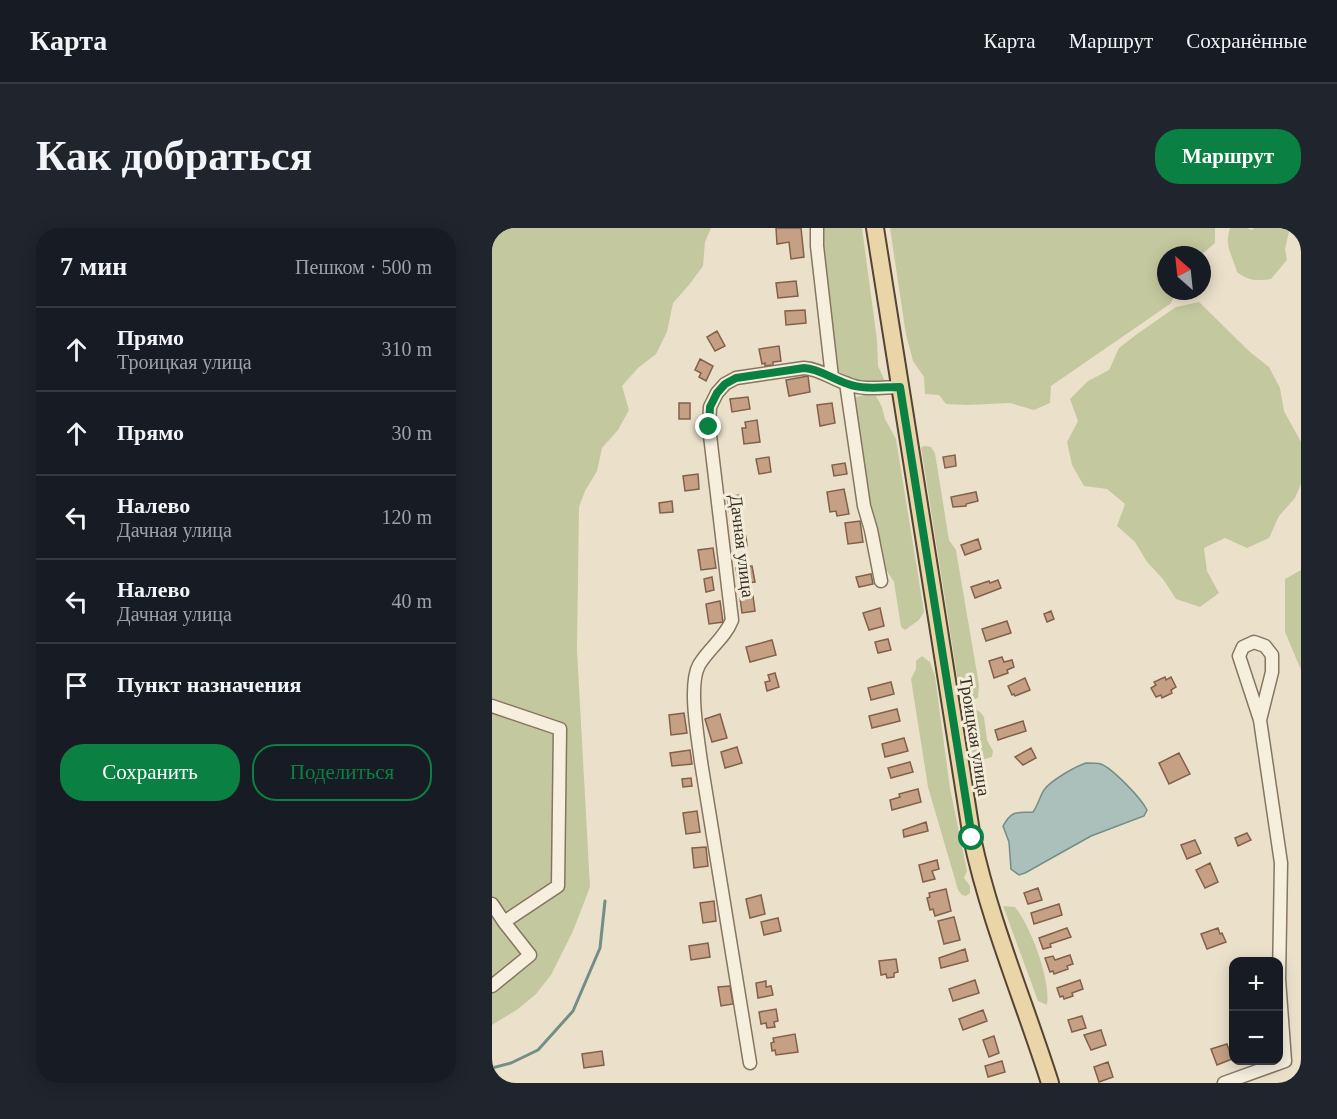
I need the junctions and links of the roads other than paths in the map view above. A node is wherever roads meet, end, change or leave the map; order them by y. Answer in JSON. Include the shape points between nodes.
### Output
{"nodes":[{"id":1,"x":817,"y":228,"type":"edge"},
{"id":2,"x":875,"y":228,"type":"edge"},
{"id":3,"x":832,"y":377,"type":"junction"},
{"id":4,"x":846,"y":384,"type":"junction"},
{"id":5,"x":900,"y":387,"type":"junction"},
{"id":6,"x":881,"y":582,"type":"dead end"},
{"id":7,"x":492,"y":706,"type":"edge"},
{"id":8,"x":1260,"y":720,"type":"junction"},
{"id":9,"x":492,"y":904,"type":"edge"},
{"id":10,"x":504,"y":922,"type":"junction"},
{"id":11,"x":492,"y":986,"type":"edge"},
{"id":12,"x":750,"y":1063,"type":"dead end"},
{"id":13,"x":1050,"y":1083,"type":"edge"},
{"id":14,"x":1224,"y":1083,"type":"edge"}],
"edges":[{"from":1,"to":3,"type":"street"},
{"from":2,"to":5,"type":"main road","name":"Троицкая улица"},
{"from":3,"to":4,"type":"street","name":"Дачная улица"},
{"from":3,"to":12,"type":"street","name":"Дачная улица","via":[[815,368],[804,368],[736,378],[725,384],[710,407],[709,427],[732,620],[698,668],[694,681],[696,718]]},
{"from":4,"to":5,"type":"street","name":"Дачная улица"},
{"from":4,"to":6,"type":"street","via":[[864,506]]},
{"from":5,"to":13,"type":"main road","name":"Троицкая улица","via":[[972,838],[994,922]]},
{"from":7,"to":10,"type":"street","via":[[560,729],[558,886]]},
{"from":8,"to":8,"type":"street","via":[[1272,672],[1272,655],[1265,646],[1254,642],[1242,647],[1239,656]]},
{"from":8,"to":14,"type":"street","via":[[1281,863],[1279,979],[1285,1061]]},
{"from":9,"to":10,"type":"street"},
{"from":10,"to":11,"type":"street","via":[[530,955]]}]}
